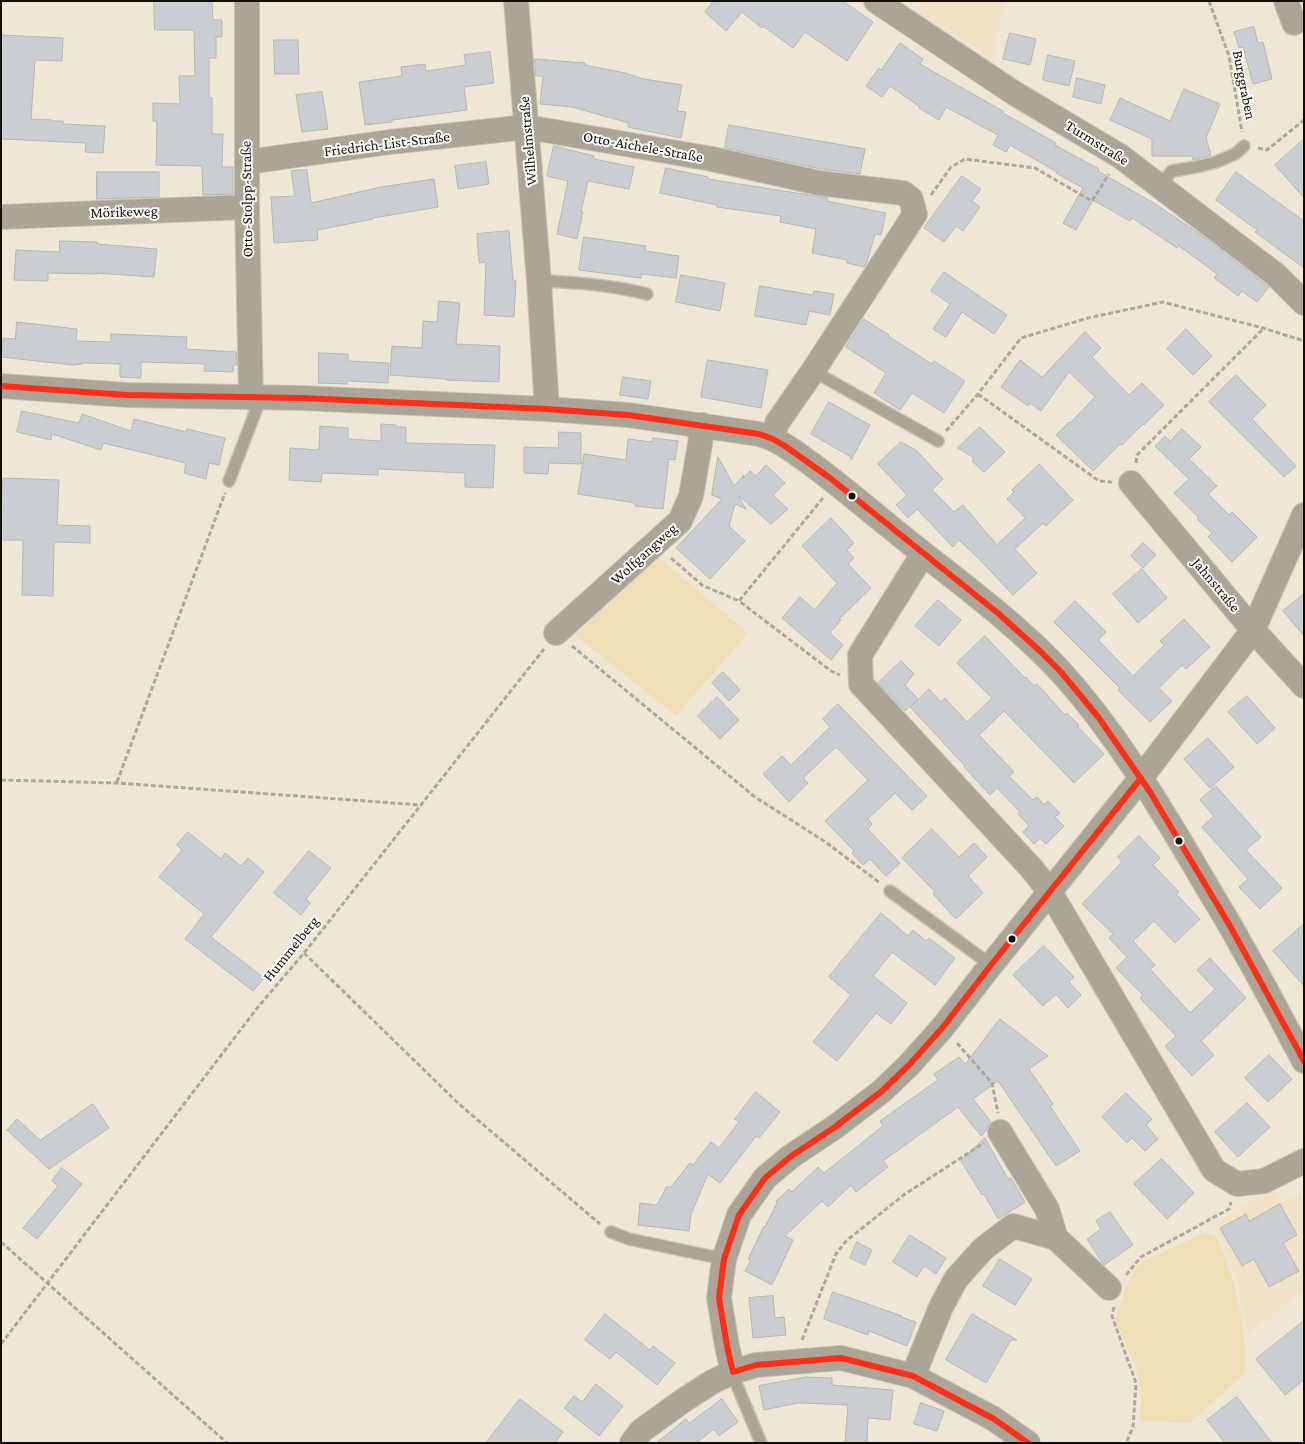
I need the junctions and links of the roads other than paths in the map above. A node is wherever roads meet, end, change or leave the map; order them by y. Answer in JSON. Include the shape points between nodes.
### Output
{"nodes":[{"id":1,"x":246,"y":1,"type":"edge"},
{"id":2,"x":516,"y":1,"type":"edge"},
{"id":3,"x":876,"y":1,"type":"edge"},
{"id":4,"x":900,"y":11,"type":"edge"},
{"id":5,"x":527,"y":127,"type":"junction"},
{"id":6,"x":1244,"y":146,"type":"road end"},
{"id":7,"x":247,"y":162,"type":"junction"},
{"id":8,"x":1160,"y":185,"type":"junction"},
{"id":9,"x":247,"y":207,"type":"junction"},
{"id":10,"x":1,"y":217,"type":"edge"},
{"id":11,"x":539,"y":281,"type":"junction"},
{"id":12,"x":647,"y":294,"type":"dead end"},
{"id":13,"x":1304,"y":303,"type":"edge"},
{"id":14,"x":813,"y":371,"type":"junction"},
{"id":15,"x":1,"y":386,"type":"edge"},
{"id":16,"x":256,"y":397,"type":"junction"},
{"id":17,"x":547,"y":409,"type":"junction"},
{"id":18,"x":702,"y":425,"type":"junction"},
{"id":19,"x":772,"y":437,"type":"junction"},
{"id":20,"x":938,"y":441,"type":"road end"},
{"id":21,"x":230,"y":481,"type":"road end"},
{"id":22,"x":1131,"y":483,"type":"road end"},
{"id":23,"x":1304,"y":515,"type":"edge"},
{"id":24,"x":924,"y":554,"type":"junction"},
{"id":25,"x":1253,"y":630,"type":"junction"},
{"id":26,"x":556,"y":633,"type":"road end"},
{"id":27,"x":1304,"y":686,"type":"edge"},
{"id":28,"x":1141,"y":778,"type":"junction"},
{"id":29,"x":890,"y":891,"type":"road end"},
{"id":30,"x":1050,"y":892,"type":"junction"},
{"id":31,"x":991,"y":965,"type":"junction"},
{"id":32,"x":1304,"y":1061,"type":"edge"},
{"id":33,"x":1000,"y":1132,"type":"road end"},
{"id":34,"x":1304,"y":1161,"type":"edge"},
{"id":35,"x":611,"y":1232,"type":"road end"},
{"id":36,"x":1056,"y":1238,"type":"junction"},
{"id":37,"x":724,"y":1259,"type":"junction"},
{"id":38,"x":1116,"y":1289,"type":"road end"},
{"id":39,"x":733,"y":1372,"type":"junction"},
{"id":40,"x":913,"y":1376,"type":"junction"},
{"id":41,"x":632,"y":1443,"type":"edge"},
{"id":42,"x":760,"y":1443,"type":"edge"},
{"id":43,"x":1028,"y":1443,"type":"edge"}],
"edges":[{"from":1,"to":7,"type":"street","name":"Otto-Stolpp-Straße"},
{"from":2,"to":5,"type":"street","name":"Wilhelmstraße"},
{"from":3,"to":4,"type":"street","name":"Turmstraße"},
{"from":4,"to":8,"type":"street","name":"Turmstraße","via":[[1014,93],[1120,156]]},
{"from":5,"to":7,"type":"street","name":"Friedrich-List-Straße"},
{"from":5,"to":11,"type":"street","name":"Wilhelmstraße"},
{"from":5,"to":14,"type":"street","name":"Otto-Aichele-Straße","via":[[819,183],[903,193],[911,199],[914,214]]},
{"from":6,"to":8,"type":"lane","via":[[1236,154],[1216,162],[1172,172]]},
{"from":7,"to":9,"type":"street","name":"Otto-Stolpp-Straße"},
{"from":8,"to":13,"type":"street","name":"Turmstraße","via":[[1276,275]]},
{"from":9,"to":10,"type":"street","name":"Mörikeweg"},
{"from":9,"to":16,"type":"street","name":"Otto-Stolpp-Straße"},
{"from":11,"to":12,"type":"lane","via":[[618,287]]},
{"from":11,"to":17,"type":"street","name":"Wilhelmstraße"},
{"from":14,"to":19,"type":"street","via":[[777,423]]},
{"from":14,"to":20,"type":"lane"},
{"from":15,"to":16,"type":"street","via":[[127,395]]},
{"from":16,"to":17,"type":"street"},
{"from":16,"to":21,"type":"lane"},
{"from":17,"to":18,"type":"street"},
{"from":18,"to":19,"type":"street"},
{"from":18,"to":26,"type":"street","name":"Wolfgangweg","via":[[691,496],[680,521]]},
{"from":19,"to":24,"type":"street","via":[[826,475]]},
{"from":22,"to":25,"type":"street","name":"Jahnstraße"},
{"from":23,"to":25,"type":"street"},
{"from":24,"to":28,"type":"street","via":[[1019,632],[1060,672],[1091,708]]},
{"from":24,"to":30,"type":"street","via":[[860,655],[861,684]]},
{"from":25,"to":27,"type":"street","name":"Jahnstraße"},
{"from":25,"to":28,"type":"street"},
{"from":28,"to":30,"type":"street"},
{"from":28,"to":32,"type":"street","via":[[1241,944]]},
{"from":29,"to":31,"type":"lane"},
{"from":30,"to":31,"type":"street"},
{"from":30,"to":34,"type":"street","via":[[1214,1170],[1237,1184],[1264,1181]]},
{"from":31,"to":37,"type":"street","via":[[944,1027],[882,1091],[765,1178],[739,1215]]},
{"from":33,"to":36,"type":"street","via":[[1047,1209]]},
{"from":35,"to":37,"type":"lane","via":[[629,1239]]},
{"from":36,"to":38,"type":"street"},
{"from":36,"to":40,"type":"street","via":[[1013,1226],[984,1249],[956,1279]]},
{"from":37,"to":39,"type":"street","via":[[719,1298]]},
{"from":39,"to":40,"type":"street","via":[[756,1366],[841,1358]]},
{"from":39,"to":41,"type":"street","via":[[684,1400],[641,1431]]},
{"from":39,"to":42,"type":"lane"},
{"from":40,"to":43,"type":"street","via":[[994,1418]]}]}
